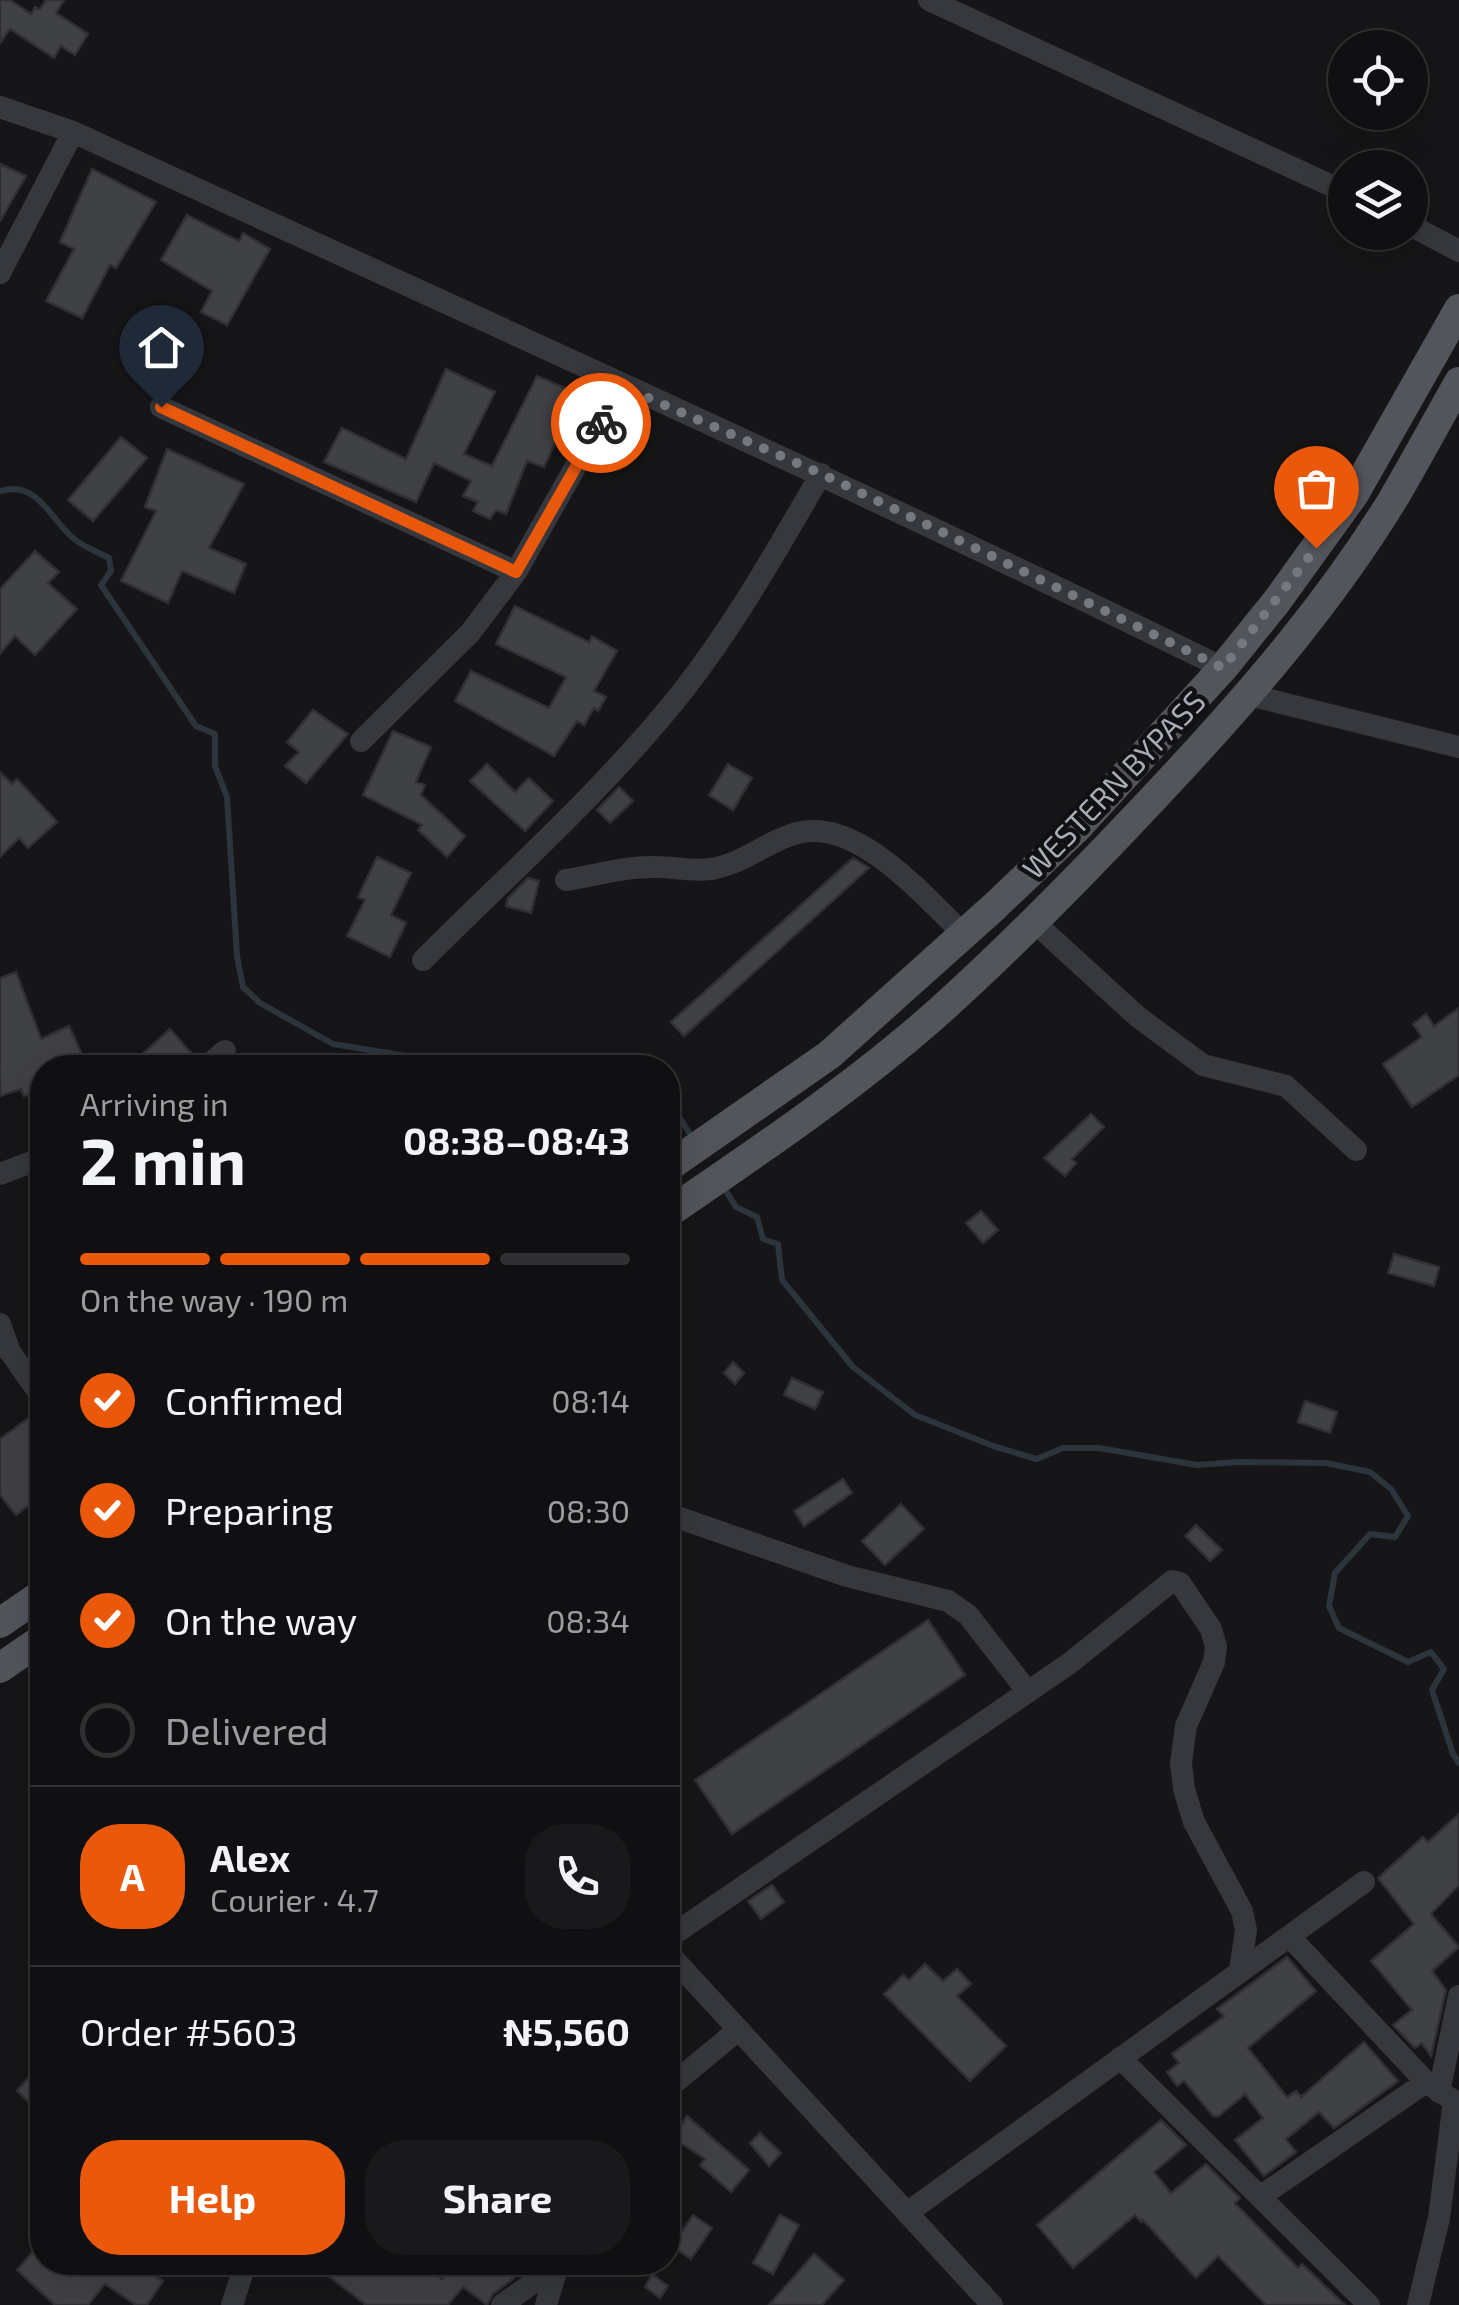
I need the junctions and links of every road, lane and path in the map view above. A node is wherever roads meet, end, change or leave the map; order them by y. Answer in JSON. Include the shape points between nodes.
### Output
{"nodes":[{"id":1,"x":930,"y":0,"type":"edge"},
{"id":2,"x":966,"y":8,"type":"edge"},
{"id":3,"x":0,"y":107,"type":"edge"},
{"id":4,"x":73,"y":132,"type":"junction"},
{"id":5,"x":1328,"y":184,"type":"edge"},
{"id":6,"x":1428,"y":235,"type":"edge"},
{"id":7,"x":1459,"y":251,"type":"edge"},
{"id":8,"x":0,"y":273,"type":"edge"},
{"id":9,"x":1459,"y":309,"type":"edge"},
{"id":10,"x":1459,"y":382,"type":"edge"},
{"id":11,"x":621,"y":386,"type":"junction"},
{"id":12,"x":161,"y":407,"type":"dead end"},
{"id":13,"x":822,"y":474,"type":"junction"},
{"id":14,"x":516,"y":572,"type":"junction"},
{"id":15,"x":1223,"y":668,"type":"junction"},
{"id":16,"x":1249,"y":695,"type":"junction"},
{"id":17,"x":360,"y":741,"type":"dead end"},
{"id":18,"x":1459,"y":747,"type":"edge"},
{"id":19,"x":566,"y":880,"type":"dead end"},
{"id":20,"x":1034,"y":922,"type":"junction"},
{"id":21,"x":963,"y":933,"type":"junction"},
{"id":22,"x":423,"y":960,"type":"dead end"},
{"id":23,"x":225,"y":1051,"type":"dead end"},
{"id":24,"x":220,"y":1055,"type":"edge"},
{"id":25,"x":1356,"y":1150,"type":"dead end"},
{"id":26,"x":680,"y":1159,"type":"edge"},
{"id":27,"x":30,"y":1163,"type":"edge"},
{"id":28,"x":0,"y":1174,"type":"edge"},
{"id":29,"x":680,"y":1205,"type":"edge"},
{"id":30,"x":0,"y":1324,"type":"edge"},
{"id":31,"x":5,"y":1346,"type":"edge"},
{"id":32,"x":30,"y":1380,"type":"edge"},
{"id":33,"x":680,"y":1519,"type":"edge"},
{"id":34,"x":30,"y":1602,"type":"edge"},
{"id":35,"x":0,"y":1623,"type":"edge"},
{"id":36,"x":30,"y":1647,"type":"edge"},
{"id":37,"x":0,"y":1668,"type":"edge"},
{"id":38,"x":1028,"y":1692,"type":"junction"},
{"id":39,"x":1364,"y":1882,"type":"dead end"},
{"id":40,"x":680,"y":1930,"type":"edge"},
{"id":41,"x":1289,"y":1936,"type":"junction"},
{"id":42,"x":680,"y":1966,"type":"edge"},
{"id":43,"x":1240,"y":1970,"type":"junction"},
{"id":44,"x":1459,"y":1996,"type":"edge"},
{"id":45,"x":738,"y":2030,"type":"junction"},
{"id":46,"x":1120,"y":2058,"type":"junction"},
{"id":47,"x":680,"y":2078,"type":"edge"},
{"id":48,"x":1445,"y":2094,"type":"edge"},
{"id":49,"x":1261,"y":2196,"type":"junction"},
{"id":50,"x":907,"y":2213,"type":"junction"},
{"id":51,"x":242,"y":2275,"type":"edge"},
{"id":52,"x":543,"y":2275,"type":"edge"},
{"id":53,"x":555,"y":2275,"type":"edge"},
{"id":54,"x":232,"y":2305,"type":"edge"},
{"id":55,"x":502,"y":2305,"type":"edge"},
{"id":56,"x":546,"y":2305,"type":"edge"},
{"id":57,"x":992,"y":2305,"type":"edge"},
{"id":58,"x":1369,"y":2305,"type":"edge"},
{"id":59,"x":1418,"y":2305,"type":"edge"}],
"edges":[{"from":1,"to":2,"type":"street"},
{"from":2,"to":5,"type":"street"},
{"from":3,"to":4,"type":"street"},
{"from":4,"to":8,"type":"street"},
{"from":4,"to":11,"type":"street"},
{"from":6,"to":7,"type":"street"},
{"from":9,"to":15,"type":"main road","name":"WESTERN BYPASS","via":[[1354,494]]},
{"from":10,"to":16,"type":"main road","name":"WESTERN BYPASS","via":[[1390,503]]},
{"from":11,"to":13,"type":"street"},
{"from":11,"to":14,"type":"street"},
{"from":12,"to":14,"type":"street"},
{"from":13,"to":15,"type":"street"},
{"from":13,"to":22,"type":"street","via":[[743,608],[682,692]]},
{"from":14,"to":17,"type":"street","via":[[470,633]]},
{"from":15,"to":21,"type":"main road","name":"WESTERN BYPASS","via":[[1076,828]]},
{"from":16,"to":18,"type":"street"},
{"from":16,"to":20,"type":"main road","name":"WESTERN BYPASS"},
{"from":19,"to":21,"type":"street","via":[[649,866],[716,868],[782,838],[822,832],[877,854]]},
{"from":20,"to":25,"type":"street","via":[[1138,1017],[1203,1065],[1286,1086]]},
{"from":20,"to":29,"type":"main road","name":"WESTERN BYPASS","via":[[849,1086]]},
{"from":21,"to":26,"type":"main road","name":"WESTERN BYPASS","via":[[828,1054]]},
{"from":23,"to":24,"type":"street"},
{"from":27,"to":28,"type":"street"},
{"from":30,"to":31,"type":"street"},
{"from":31,"to":32,"type":"street"},
{"from":33,"to":38,"type":"street","via":[[846,1576],[948,1601],[968,1615]]},
{"from":34,"to":35,"type":"main road"},
{"from":36,"to":37,"type":"main road"},
{"from":38,"to":40,"type":"street"},
{"from":38,"to":43,"type":"street","via":[[1172,1580],[1183,1588],[1216,1647],[1186,1726],[1184,1789],[1194,1822],[1242,1911]]},
{"from":39,"to":41,"type":"street"},
{"from":41,"to":43,"type":"street"},
{"from":41,"to":48,"type":"street"},
{"from":42,"to":45,"type":"street"},
{"from":43,"to":46,"type":"street"},
{"from":44,"to":48,"type":"street"},
{"from":45,"to":47,"type":"street"},
{"from":45,"to":50,"type":"street"},
{"from":46,"to":49,"type":"street"},
{"from":46,"to":50,"type":"street"},
{"from":48,"to":49,"type":"street"},
{"from":48,"to":59,"type":"street","via":[[1439,2218]]},
{"from":49,"to":58,"type":"street"},
{"from":50,"to":57,"type":"street"},
{"from":51,"to":54,"type":"street"},
{"from":52,"to":55,"type":"street"},
{"from":53,"to":56,"type":"street"}]}
